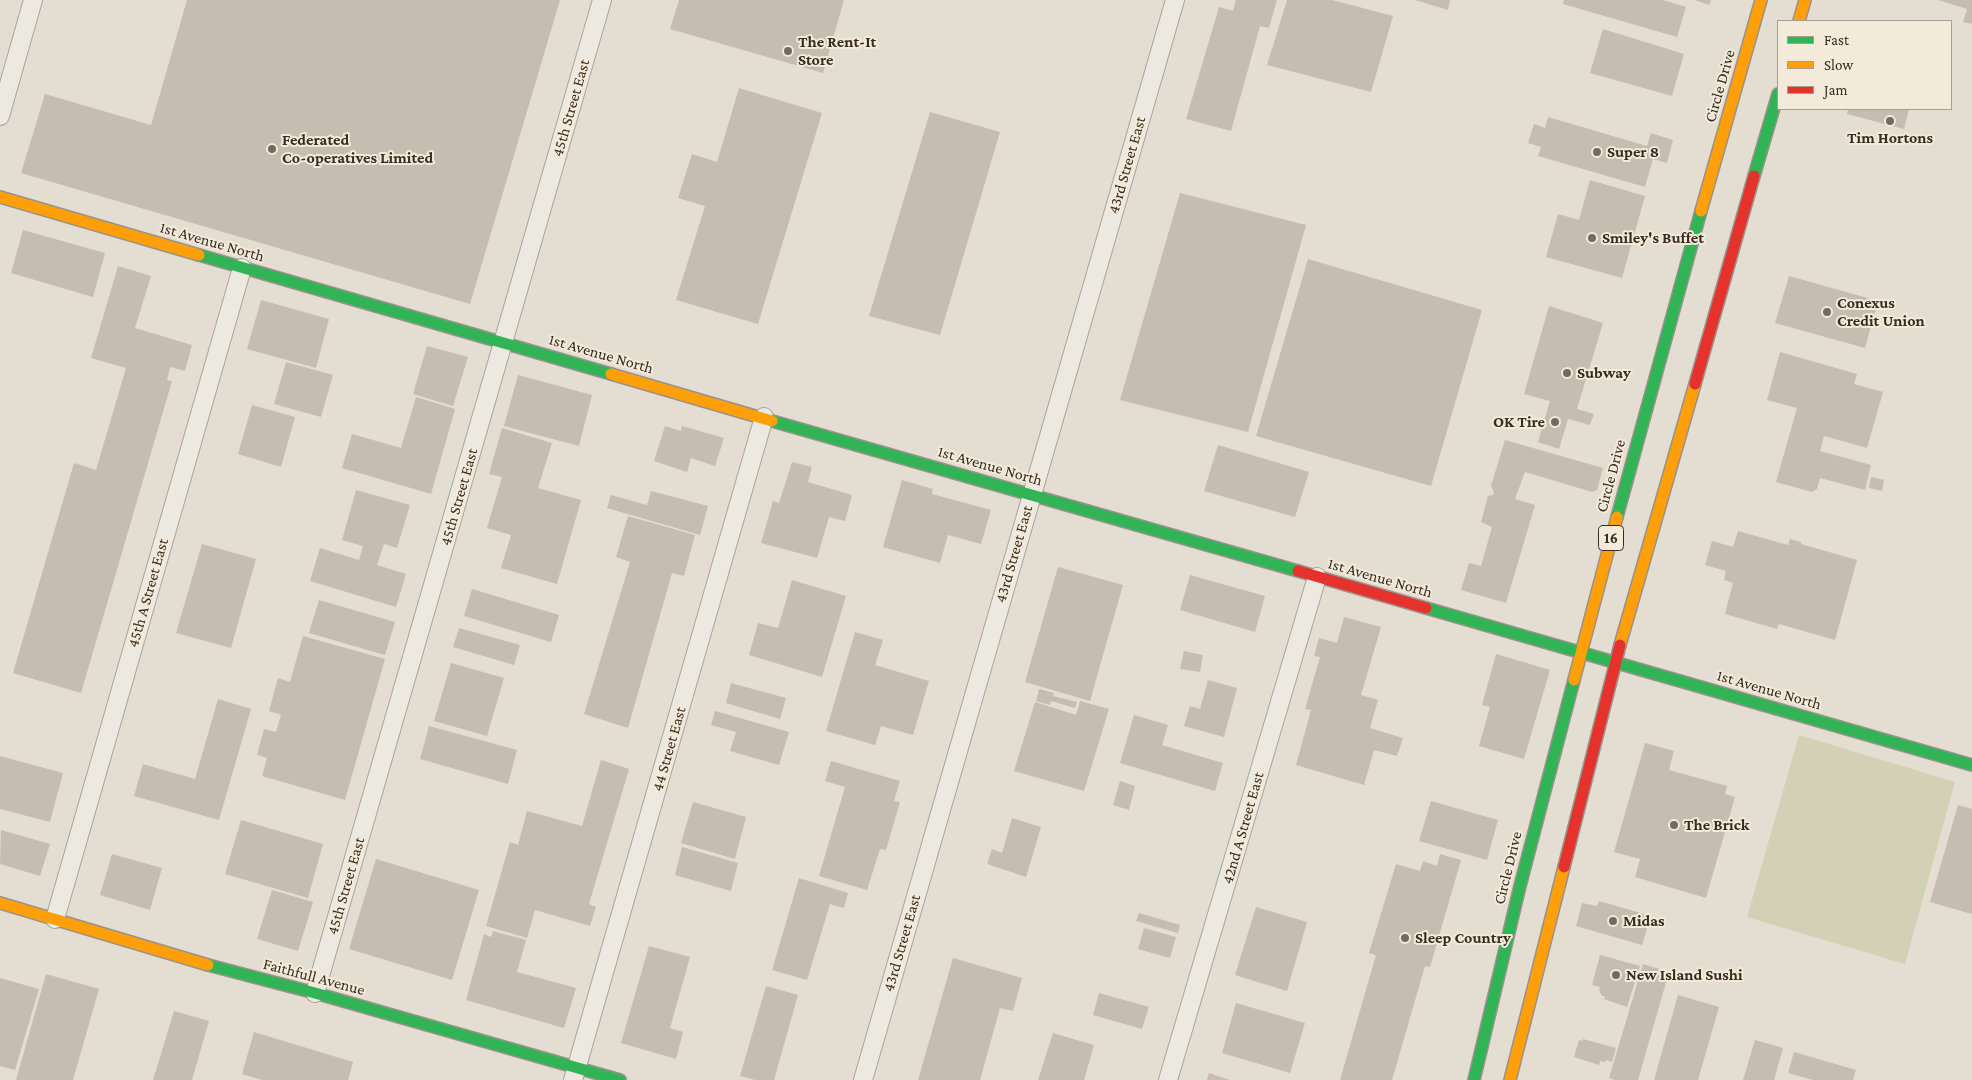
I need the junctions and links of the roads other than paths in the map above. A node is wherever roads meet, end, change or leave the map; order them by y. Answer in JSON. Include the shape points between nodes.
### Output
{"nodes":[{"id":1,"x":33,"y":0,"type":"edge"},
{"id":2,"x":602,"y":0,"type":"edge"},
{"id":3,"x":1175,"y":0,"type":"edge"},
{"id":4,"x":1761,"y":0,"type":"edge"},
{"id":5,"x":1804,"y":0,"type":"edge"},
{"id":6,"x":1798,"y":20,"type":"edge"},
{"id":7,"x":1777,"y":97,"type":"edge"},
{"id":8,"x":0,"y":116,"type":"edge"},
{"id":9,"x":0,"y":197,"type":"edge"},
{"id":10,"x":242,"y":268,"type":"junction"},
{"id":11,"x":503,"y":343,"type":"junction"},
{"id":12,"x":764,"y":417,"type":"junction"},
{"id":13,"x":1032,"y":495,"type":"junction"},
{"id":14,"x":1317,"y":577,"type":"junction"},
{"id":15,"x":1581,"y":652,"type":"junction"},
{"id":16,"x":1615,"y":662,"type":"junction"},
{"id":17,"x":1972,"y":765,"type":"edge"},
{"id":18,"x":0,"y":903,"type":"edge"},
{"id":19,"x":54,"y":918,"type":"junction"},
{"id":20,"x":315,"y":993,"type":"junction"},
{"id":21,"x":575,"y":1074,"type":"edge"},
{"id":22,"x":620,"y":1080,"type":"edge"},
{"id":23,"x":863,"y":1080,"type":"edge"},
{"id":24,"x":1168,"y":1080,"type":"edge"},
{"id":25,"x":1475,"y":1080,"type":"edge"},
{"id":26,"x":1510,"y":1080,"type":"edge"}],
"edges":[{"from":1,"to":8,"type":"street"},
{"from":2,"to":11,"type":"street","name":"45th Street East"},
{"from":3,"to":13,"type":"street","name":"43rd Street East"},
{"from":4,"to":15,"type":"main road","name":"Circle Drive","number":"16"},
{"from":5,"to":6,"type":"main road"},
{"from":7,"to":16,"type":"main road","number":"16"},
{"from":9,"to":10,"type":"main road","name":"1st Avenue North"},
{"from":10,"to":11,"type":"main road","name":"1st Avenue North"},
{"from":10,"to":19,"type":"street","name":"45th A Street East"},
{"from":11,"to":12,"type":"main road","name":"1st Avenue North"},
{"from":11,"to":20,"type":"street","name":"45th Street East"},
{"from":12,"to":13,"type":"main road","name":"1st Avenue North"},
{"from":12,"to":21,"type":"street","name":"44 Street East"},
{"from":13,"to":14,"type":"main road","name":"1st Avenue North"},
{"from":13,"to":23,"type":"street","name":"43rd Street East"},
{"from":14,"to":15,"type":"main road","name":"1st Avenue North"},
{"from":14,"to":24,"type":"street","name":"42nd A Street East"},
{"from":15,"to":16,"type":"main road","name":"1st Avenue North"},
{"from":15,"to":25,"type":"main road","name":"Circle Drive","number":"16","via":[[1520,886]]},
{"from":16,"to":17,"type":"main road","name":"1st Avenue North"},
{"from":16,"to":26,"type":"main road","number":"16"},
{"from":18,"to":19,"type":"main road","name":"Faithfull Avenue"},
{"from":19,"to":20,"type":"main road","name":"Faithfull Avenue","via":[[186,959]]},
{"from":20,"to":21,"type":"main road","name":"Faithfull Avenue"},
{"from":21,"to":22,"type":"main road","name":"Faithfull Avenue"}]}
